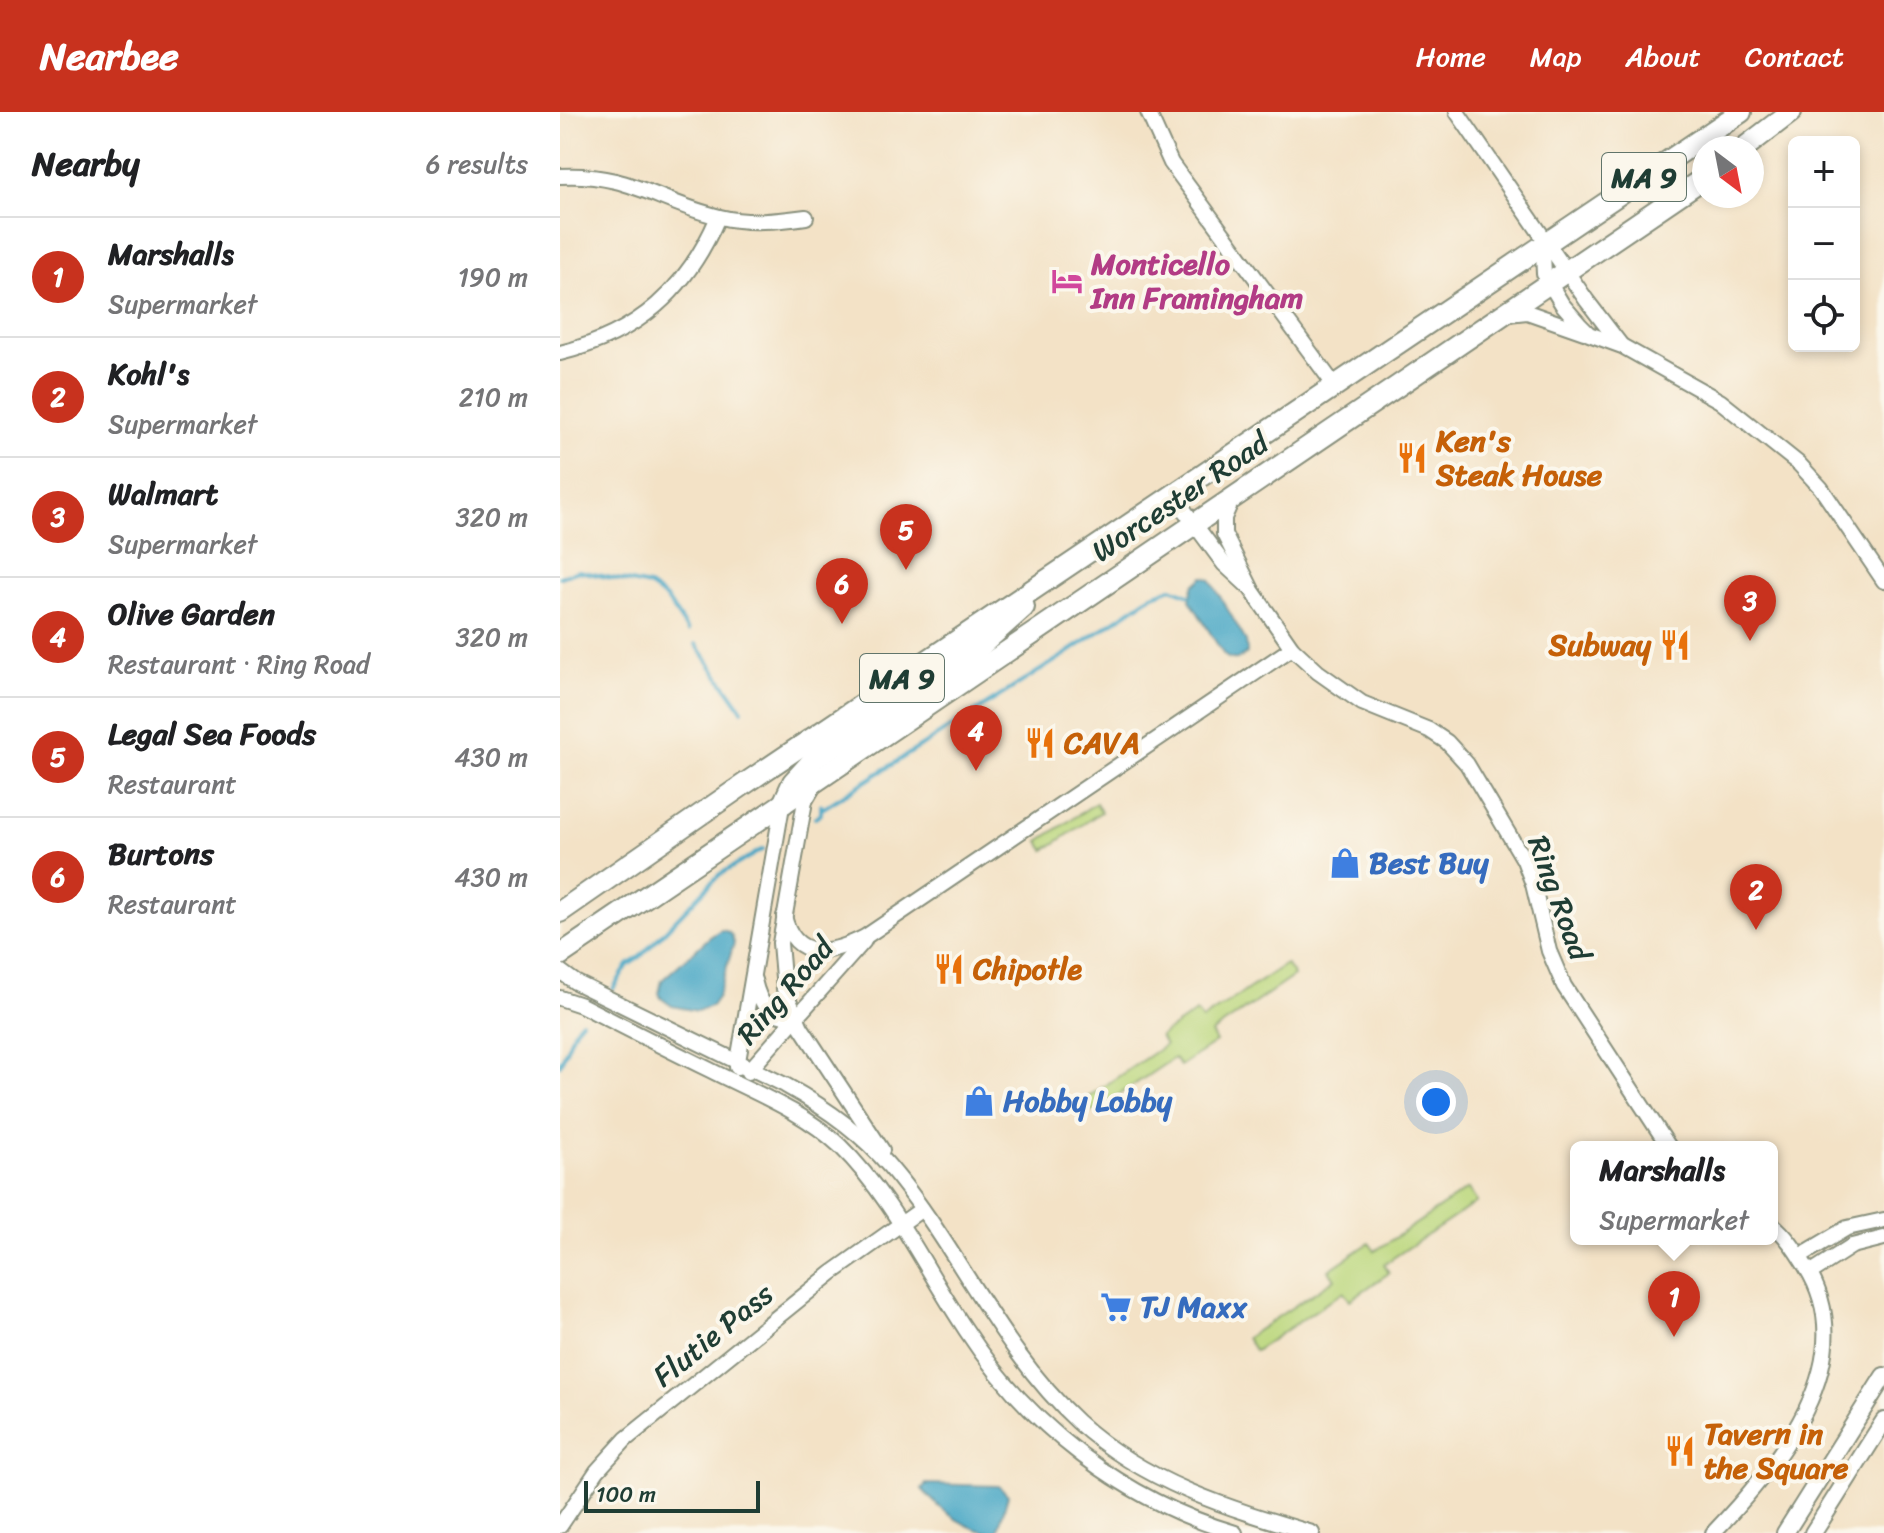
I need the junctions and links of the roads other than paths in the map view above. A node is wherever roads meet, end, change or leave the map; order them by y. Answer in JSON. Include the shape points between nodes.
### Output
{"nodes":[{"id":1,"x":1148,"y":112,"type":"edge"},
{"id":2,"x":1457,"y":112,"type":"edge"},
{"id":3,"x":1741,"y":112,"type":"edge"},
{"id":4,"x":1791,"y":112,"type":"edge"},
{"id":5,"x":1760,"y":136,"type":"edge"},
{"id":6,"x":560,"y":176,"type":"edge"},
{"id":7,"x":1692,"y":186,"type":"edge"},
{"id":8,"x":718,"y":217,"type":"junction"},
{"id":9,"x":806,"y":217,"type":"dead end"},
{"id":10,"x":1548,"y":242,"type":"junction"},
{"id":11,"x":1568,"y":271,"type":"junction"},
{"id":12,"x":1548,"y":284,"type":"junction"},
{"id":13,"x":1500,"y":316,"type":"junction"},
{"id":14,"x":1589,"y":334,"type":"junction"},
{"id":15,"x":1622,"y":346,"type":"junction"},
{"id":16,"x":560,"y":353,"type":"edge"},
{"id":17,"x":1335,"y":386,"type":"junction"},
{"id":18,"x":1240,"y":492,"type":"junction"},
{"id":19,"x":1173,"y":495,"type":"junction"},
{"id":20,"x":1194,"y":524,"type":"junction"},
{"id":21,"x":1061,"y":571,"type":"junction"},
{"id":22,"x":1884,"y":581,"type":"edge"},
{"id":23,"x":1251,"y":589,"type":"junction"},
{"id":24,"x":1292,"y":648,"type":"junction"},
{"id":25,"x":823,"y":778,"type":"junction"},
{"id":26,"x":782,"y":806,"type":"junction"},
{"id":27,"x":560,"y":912,"type":"edge"},
{"id":28,"x":784,"y":916,"type":"junction"},
{"id":29,"x":873,"y":933,"type":"junction"},
{"id":30,"x":560,"y":955,"type":"edge"},
{"id":31,"x":754,"y":966,"type":"junction"},
{"id":32,"x":560,"y":971,"type":"edge"},
{"id":33,"x":560,"y":998,"type":"edge"},
{"id":34,"x":796,"y":1018,"type":"junction"},
{"id":35,"x":744,"y":1065,"type":"junction"},
{"id":36,"x":736,"y":1083,"type":"junction"},
{"id":37,"x":1665,"y":1141,"type":"edge"},
{"id":38,"x":901,"y":1181,"type":"junction"},
{"id":39,"x":922,"y":1209,"type":"junction"},
{"id":40,"x":1884,"y":1220,"type":"edge"},
{"id":41,"x":900,"y":1224,"type":"junction"},
{"id":42,"x":1778,"y":1229,"type":"edge"},
{"id":43,"x":1884,"y":1238,"type":"edge"},
{"id":44,"x":1800,"y":1256,"type":"junction"},
{"id":45,"x":1810,"y":1273,"type":"junction"},
{"id":46,"x":1884,"y":1376,"type":"edge"},
{"id":47,"x":1884,"y":1421,"type":"edge"},
{"id":48,"x":560,"y":1526,"type":"edge"},
{"id":49,"x":1276,"y":1528,"type":"edge"},
{"id":50,"x":1232,"y":1532,"type":"edge"},
{"id":51,"x":1312,"y":1533,"type":"edge"},
{"id":52,"x":1713,"y":1533,"type":"edge"},
{"id":53,"x":1785,"y":1533,"type":"edge"},
{"id":54,"x":1813,"y":1533,"type":"edge"}],
"edges":[{"from":1,"to":17,"type":"street","via":[[1171,163]]},
{"from":2,"to":10,"type":"street"},
{"from":3,"to":10,"type":"highway","name":"Worcester Road","number":"MA 9"},
{"from":4,"to":5,"type":"highway"},
{"from":6,"to":8,"type":"street","via":[[621,181]]},
{"from":7,"to":11,"type":"highway","name":"Worcester Road","number":"MA 9"},
{"from":8,"to":9,"type":"street"},
{"from":8,"to":16,"type":"street","via":[[692,267],[655,307],[614,335]]},
{"from":10,"to":11,"type":"street"},
{"from":10,"to":12,"type":"street","via":[[1542,263]]},
{"from":10,"to":17,"type":"highway","name":"Worcester Road","number":"MA 9"},
{"from":11,"to":12,"type":"highway","name":"Worcester Road","number":"MA 9"},
{"from":11,"to":15,"type":"street"},
{"from":12,"to":13,"type":"highway","name":"Worcester Road","number":"MA 9"},
{"from":12,"to":14,"type":"street"},
{"from":13,"to":14,"type":"street","via":[[1527,312]]},
{"from":13,"to":18,"type":"highway","name":"Worcester Road","number":"MA 9"},
{"from":14,"to":15,"type":"street"},
{"from":15,"to":22,"type":"street","via":[[1730,408],[1805,469]]},
{"from":17,"to":19,"type":"highway","name":"Worcester Road","number":"MA 9"},
{"from":18,"to":20,"type":"highway","name":"Worcester Road","number":"MA 9"},
{"from":18,"to":23,"type":"street","via":[[1225,512],[1223,530]]},
{"from":19,"to":20,"type":"street","name":"Ring Road"},
{"from":19,"to":21,"type":"highway","name":"Worcester Road","number":"MA 9"},
{"from":20,"to":23,"type":"street","name":"Ring Road","via":[[1228,569]]},
{"from":20,"to":25,"type":"highway","name":"Worcester Road","number":"MA 9"},
{"from":21,"to":26,"type":"highway","via":[[976,650],[814,759],[793,782]]},
{"from":21,"to":27,"type":"highway","name":"Worcester Road","number":"MA 9"},
{"from":23,"to":24,"type":"street","name":"Ring Road"},
{"from":24,"to":29,"type":"street","name":"Ring Road"},
{"from":24,"to":37,"type":"street","name":"Ring Road","via":[[1349,696],[1429,730],[1467,764],[1527,869],[1564,986]]},
{"from":25,"to":26,"type":"highway","name":"Worcester Road","number":"MA 9"},
{"from":25,"to":28,"type":"street","via":[[805,801]]},
{"from":26,"to":30,"type":"highway","name":"Worcester Road","number":"MA 9"},
{"from":26,"to":31,"type":"street"},
{"from":28,"to":29,"type":"street","name":"Ring Road","via":[[792,937],[813,950],[843,947]]},
{"from":28,"to":34,"type":"street","via":[[781,970]]},
{"from":29,"to":34,"type":"street","name":"Ring Road"},
{"from":31,"to":34,"type":"street","via":[[765,1008]]},
{"from":31,"to":35,"type":"street"},
{"from":32,"to":35,"type":"street"},
{"from":33,"to":36,"type":"street"},
{"from":34,"to":35,"type":"street","name":"Ring Road"},
{"from":34,"to":38,"type":"street"},
{"from":35,"to":36,"type":"street","name":"Ring Road"},
{"from":35,"to":38,"type":"street","via":[[827,1110]]},
{"from":36,"to":41,"type":"street","via":[[827,1135],[862,1170]]},
{"from":38,"to":39,"type":"street"},
{"from":39,"to":41,"type":"street","name":"Flutie Pass"},
{"from":39,"to":49,"type":"street","via":[[1024,1360],[1079,1422],[1121,1456],[1167,1482]]},
{"from":40,"to":44,"type":"street","via":[[1847,1228]]},
{"from":41,"to":48,"type":"street","name":"Flutie Pass","via":[[821,1280],[626,1439]]},
{"from":41,"to":50,"type":"street","via":[[980,1351],[1046,1426],[1133,1490]]},
{"from":42,"to":44,"type":"street"},
{"from":43,"to":45,"type":"street","via":[[1852,1246]]},
{"from":44,"to":45,"type":"street"},
{"from":45,"to":52,"type":"street","via":[[1821,1297],[1826,1332],[1814,1392],[1771,1463]]},
{"from":46,"to":53,"type":"main road"},
{"from":47,"to":54,"type":"main road"},
{"from":49,"to":51,"type":"street"}]}
